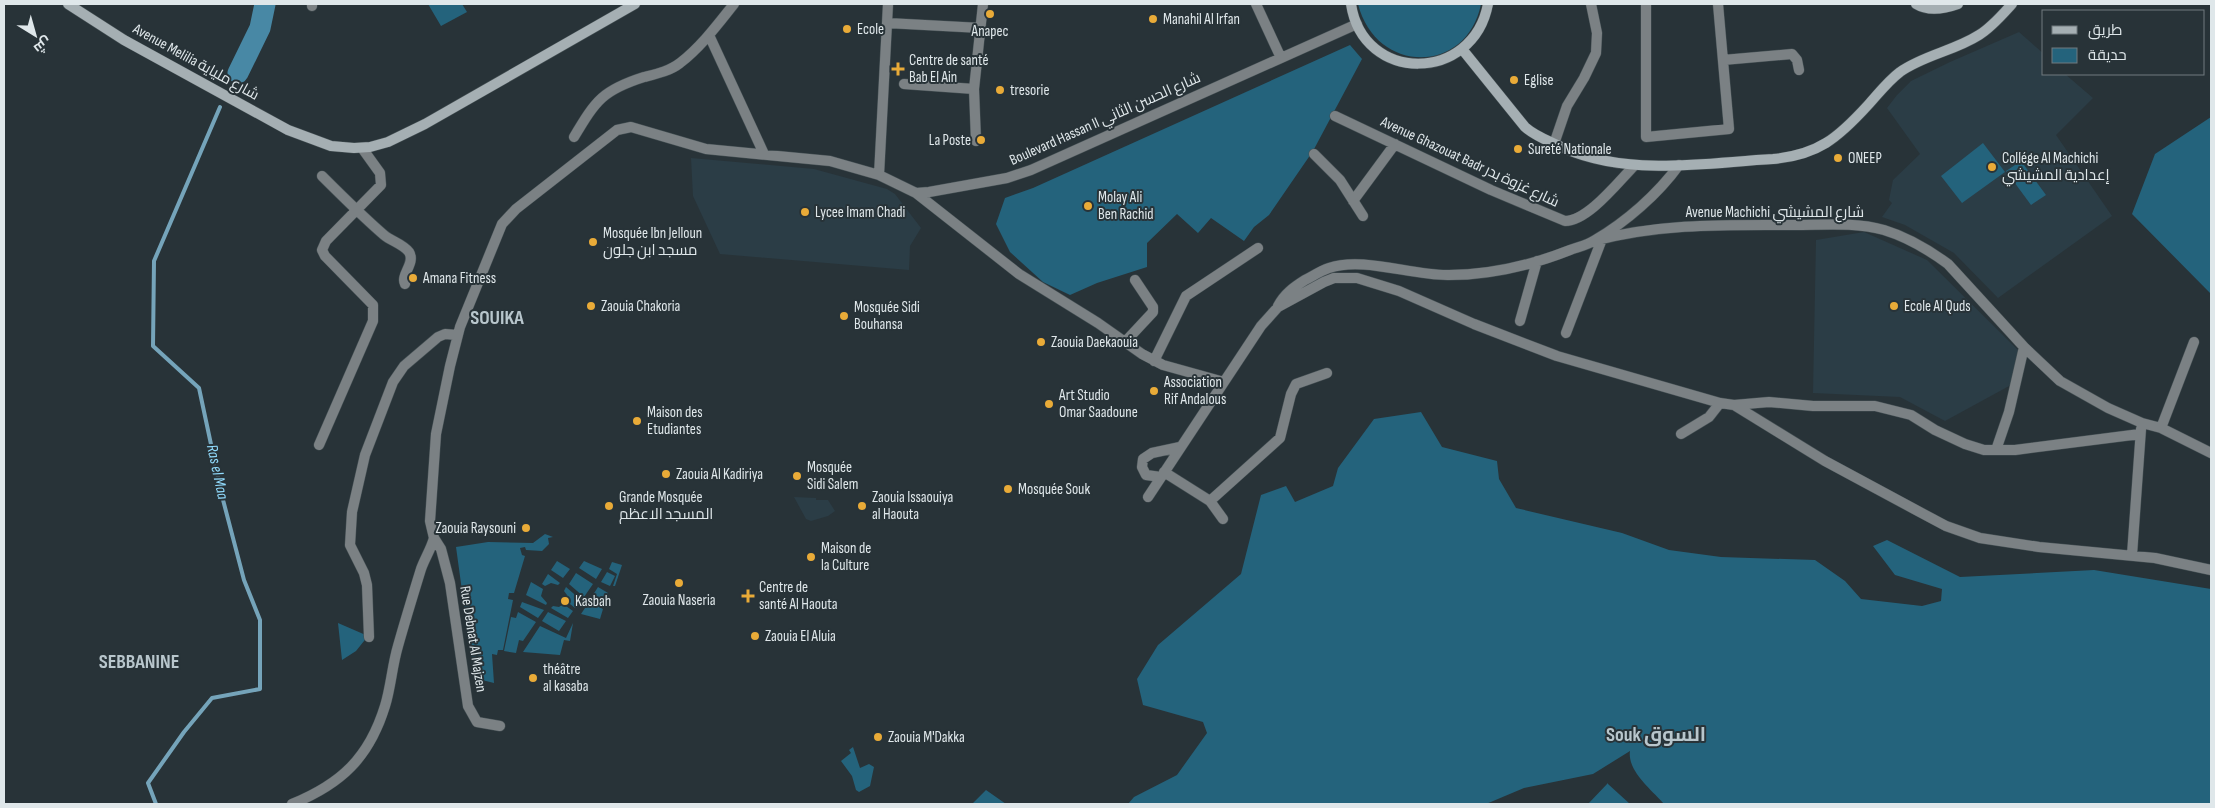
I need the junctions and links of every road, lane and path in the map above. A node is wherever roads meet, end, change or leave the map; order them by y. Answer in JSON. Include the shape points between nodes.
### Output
{"nodes":[{"id":1,"x":68,"y":4,"type":"edge"},
{"id":2,"x":635,"y":4,"type":"edge"},
{"id":3,"x":734,"y":4,"type":"edge"},
{"id":4,"x":888,"y":4,"type":"edge"},
{"id":5,"x":983,"y":4,"type":"edge"},
{"id":6,"x":1256,"y":4,"type":"edge"},
{"id":7,"x":1351,"y":4,"type":"edge"},
{"id":8,"x":1488,"y":4,"type":"edge"},
{"id":9,"x":1592,"y":4,"type":"edge"},
{"id":10,"x":1646,"y":4,"type":"edge"},
{"id":11,"x":1718,"y":4,"type":"edge"},
{"id":12,"x":1916,"y":4,"type":"edge"},
{"id":13,"x":1958,"y":4,"type":"edge"},
{"id":14,"x":2012,"y":4,"type":"edge"},
{"id":15,"x":82,"y":9,"type":"edge"},
{"id":16,"x":887,"y":23,"type":"junction"},
{"id":17,"x":1357,"y":24,"type":"junction"},
{"id":18,"x":981,"y":28,"type":"junction"},
{"id":19,"x":709,"y":35,"type":"junction"},
{"id":20,"x":1462,"y":49,"type":"junction"},
{"id":21,"x":1280,"y":58,"type":"junction"},
{"id":22,"x":1723,"y":60,"type":"junction"},
{"id":23,"x":1799,"y":70,"type":"dead end"},
{"id":24,"x":904,"y":84,"type":"dead end"},
{"id":25,"x":974,"y":89,"type":"junction"},
{"id":26,"x":1335,"y":116,"type":"dead end"},
{"id":27,"x":574,"y":137,"type":"dead end"},
{"id":28,"x":976,"y":141,"type":"dead end"},
{"id":29,"x":1395,"y":144,"type":"junction"},
{"id":30,"x":1554,"y":144,"type":"junction"},
{"id":31,"x":362,"y":148,"type":"junction"},
{"id":32,"x":764,"y":154,"type":"junction"},
{"id":33,"x":1314,"y":154,"type":"dead end"},
{"id":34,"x":1679,"y":165,"type":"junction"},
{"id":35,"x":1634,"y":166,"type":"junction"},
{"id":36,"x":879,"y":175,"type":"junction"},
{"id":37,"x":322,"y":176,"type":"dead end"},
{"id":38,"x":916,"y":192,"type":"junction"},
{"id":39,"x":1352,"y":201,"type":"junction"},
{"id":40,"x":356,"y":211,"type":"junction"},
{"id":41,"x":1363,"y":216,"type":"dead end"},
{"id":42,"x":1598,"y":240,"type":"junction"},
{"id":43,"x":1258,"y":248,"type":"dead end"},
{"id":44,"x":1537,"y":261,"type":"junction"},
{"id":45,"x":1135,"y":280,"type":"dead end"},
{"id":46,"x":405,"y":284,"type":"dead end"},
{"id":47,"x":1278,"y":307,"type":"junction"},
{"id":48,"x":1520,"y":320,"type":"dead end"},
{"id":49,"x":1566,"y":333,"type":"dead end"},
{"id":50,"x":457,"y":335,"type":"junction"},
{"id":51,"x":1125,"y":342,"type":"junction"},
{"id":52,"x":2194,"y":342,"type":"dead end"},
{"id":53,"x":2024,"y":347,"type":"junction"},
{"id":54,"x":1154,"y":360,"type":"junction"},
{"id":55,"x":1327,"y":372,"type":"dead end"},
{"id":56,"x":1224,"y":382,"type":"junction"},
{"id":57,"x":1720,"y":404,"type":"junction"},
{"id":58,"x":1734,"y":405,"type":"junction"},
{"id":59,"x":2142,"y":423,"type":"junction"},
{"id":60,"x":2161,"y":428,"type":"junction"},
{"id":61,"x":1681,"y":434,"type":"dead end"},
{"id":62,"x":2140,"y":434,"type":"junction"},
{"id":63,"x":319,"y":445,"type":"dead end"},
{"id":64,"x":1180,"y":447,"type":"junction"},
{"id":65,"x":1996,"y":450,"type":"junction"},
{"id":66,"x":2211,"y":453,"type":"edge"},
{"id":67,"x":1162,"y":474,"type":"junction"},
{"id":68,"x":1148,"y":497,"type":"dead end"},
{"id":69,"x":1210,"y":501,"type":"junction"},
{"id":70,"x":1223,"y":519,"type":"dead end"},
{"id":71,"x":434,"y":538,"type":"junction"},
{"id":72,"x":2132,"y":555,"type":"junction"},
{"id":73,"x":2211,"y":570,"type":"edge"},
{"id":74,"x":369,"y":638,"type":"dead end"},
{"id":75,"x":500,"y":726,"type":"dead end"},
{"id":76,"x":292,"y":804,"type":"edge"}],
"edges":[{"from":1,"to":15,"type":"street","name":"Avenue Melilia شارع ملياية"},
{"from":2,"to":31,"type":"street","name":"Avenue Melilia شارع ملياية","via":[[425,124],[388,142]]},
{"from":3,"to":19,"type":"street"},
{"from":4,"to":16,"type":"street"},
{"from":5,"to":18,"type":"street"},
{"from":6,"to":21,"type":"street"},
{"from":7,"to":17,"type":"street"},
{"from":8,"to":20,"type":"street","via":[[1479,29]]},
{"from":9,"to":30,"type":"street","via":[[1597,33],[1596,53],[1567,106]]},
{"from":10,"to":22,"type":"street","via":[[1646,138],[1729,128]]},
{"from":11,"to":22,"type":"street"},
{"from":12,"to":13,"type":"street","via":[[1931,9]]},
{"from":14,"to":34,"type":"street","via":[[1980,35],[1899,73],[1838,135],[1808,154]]},
{"from":15,"to":31,"type":"street","name":"Avenue Melilia شارع ملياية","via":[[197,80],[290,131],[331,146]]},
{"from":16,"to":18,"type":"street"},
{"from":16,"to":36,"type":"street"},
{"from":17,"to":20,"type":"street","via":[[1367,40],[1382,53],[1409,63],[1437,62]]},
{"from":17,"to":21,"type":"street","name":"Boulevard Hassan II شارع الحسن الثاني"},
{"from":18,"to":25,"type":"street"},
{"from":19,"to":27,"type":"street","via":[[680,63],[625,83],[605,94],[592,107]]},
{"from":19,"to":32,"type":"street"},
{"from":20,"to":30,"type":"street","via":[[1525,127]]},
{"from":21,"to":38,"type":"street","name":"Boulevard Hassan II شارع الحسن الثاني","via":[[1032,170],[1007,178]]},
{"from":22,"to":23,"type":"street","via":[[1792,54]]},
{"from":24,"to":25,"type":"street"},
{"from":25,"to":28,"type":"street"},
{"from":26,"to":29,"type":"street","name":"Avenue Ghazouat Badr شارع غزوة بدر"},
{"from":29,"to":35,"type":"street","name":"Avenue Ghazouat Badr شارع غزوة بدر","via":[[1565,221],[1575,220],[1590,210]]},
{"from":29,"to":39,"type":"street"},
{"from":30,"to":35,"type":"street","via":[[1604,162]]},
{"from":31,"to":40,"type":"street","via":[[382,181]]},
{"from":32,"to":36,"type":"street","name":"Boulevard Hassan II شارع الحسن الثاني","via":[[830,161]]},
{"from":32,"to":50,"type":"street","name":"Boulevard Hassan II شارع الحسن الثاني","via":[[706,149],[631,127],[617,130],[502,224]]},
{"from":33,"to":39,"type":"street","via":[[1340,180]]},
{"from":34,"to":35,"type":"street"},
{"from":34,"to":42,"type":"street","via":[[1654,196]]},
{"from":36,"to":38,"type":"street","name":"Boulevard Hassan II شارع الحسن الثاني"},
{"from":37,"to":40,"type":"street"},
{"from":38,"to":51,"type":"street","via":[[1019,274]]},
{"from":39,"to":41,"type":"street"},
{"from":40,"to":46,"type":"street","via":[[409,253],[411,260]]},
{"from":40,"to":63,"type":"street","via":[[326,241],[322,250],[374,305],[373,321]]},
{"from":42,"to":44,"type":"street"},
{"from":42,"to":49,"type":"street"},
{"from":42,"to":53,"type":"street","name":"Avenue Machichi شارع المشيشي","via":[[1652,229],[1699,225],[1854,225],[1885,230],[1933,252],[1948,264]]},
{"from":43,"to":54,"type":"street","via":[[1186,296]]},
{"from":44,"to":47,"type":"street","via":[[1508,269],[1448,276],[1345,265],[1329,268],[1301,283],[1288,292]]},
{"from":44,"to":48,"type":"street"},
{"from":45,"to":51,"type":"street","via":[[1153,307]]},
{"from":47,"to":56,"type":"street","via":[[1261,326]]},
{"from":47,"to":57,"type":"street","via":[[1334,278],[1357,278],[1399,291],[1557,356]]},
{"from":50,"to":71,"type":"street","name":"Boulevard Hassan II شارع الحسن الثاني","via":[[436,434],[430,521]]},
{"from":50,"to":74,"type":"street","via":[[438,337],[404,366],[393,382],[365,455],[352,512],[350,545],[367,585]]},
{"from":51,"to":54,"type":"street"},
{"from":52,"to":60,"type":"street"},
{"from":53,"to":59,"type":"street","name":"Avenue Machichi شارع المشيشي","via":[[2060,381]]},
{"from":53,"to":65,"type":"street"},
{"from":54,"to":56,"type":"street"},
{"from":55,"to":69,"type":"street","via":[[1296,384],[1280,438]]},
{"from":56,"to":64,"type":"street"},
{"from":57,"to":58,"type":"street"},
{"from":57,"to":61,"type":"street","via":[[1710,417]]},
{"from":58,"to":65,"type":"street","via":[[1770,402],[1875,406],[1911,415],[1964,444]]},
{"from":58,"to":72,"type":"street","via":[[1825,460],[1946,526],[1980,538]]},
{"from":59,"to":60,"type":"street","name":"Avenue Machichi شارع المشيشي"},
{"from":59,"to":62,"type":"street"},
{"from":60,"to":66,"type":"street","name":"Avenue Machichi شارع المشيشي"},
{"from":62,"to":65,"type":"street"},
{"from":62,"to":72,"type":"street"},
{"from":64,"to":67,"type":"street"},
{"from":64,"to":67,"type":"street","via":[[1152,453],[1143,459],[1146,475],[1153,478]]},
{"from":67,"to":68,"type":"street"},
{"from":67,"to":69,"type":"street"},
{"from":69,"to":70,"type":"street"},
{"from":71,"to":75,"type":"street","name":"Rue Debnat Al Majzen","via":[[441,549],[450,582],[468,706],[478,722]]},
{"from":71,"to":76,"type":"street","via":[[407,614],[385,705],[366,750],[334,784]]},
{"from":72,"to":73,"type":"street"}]}
